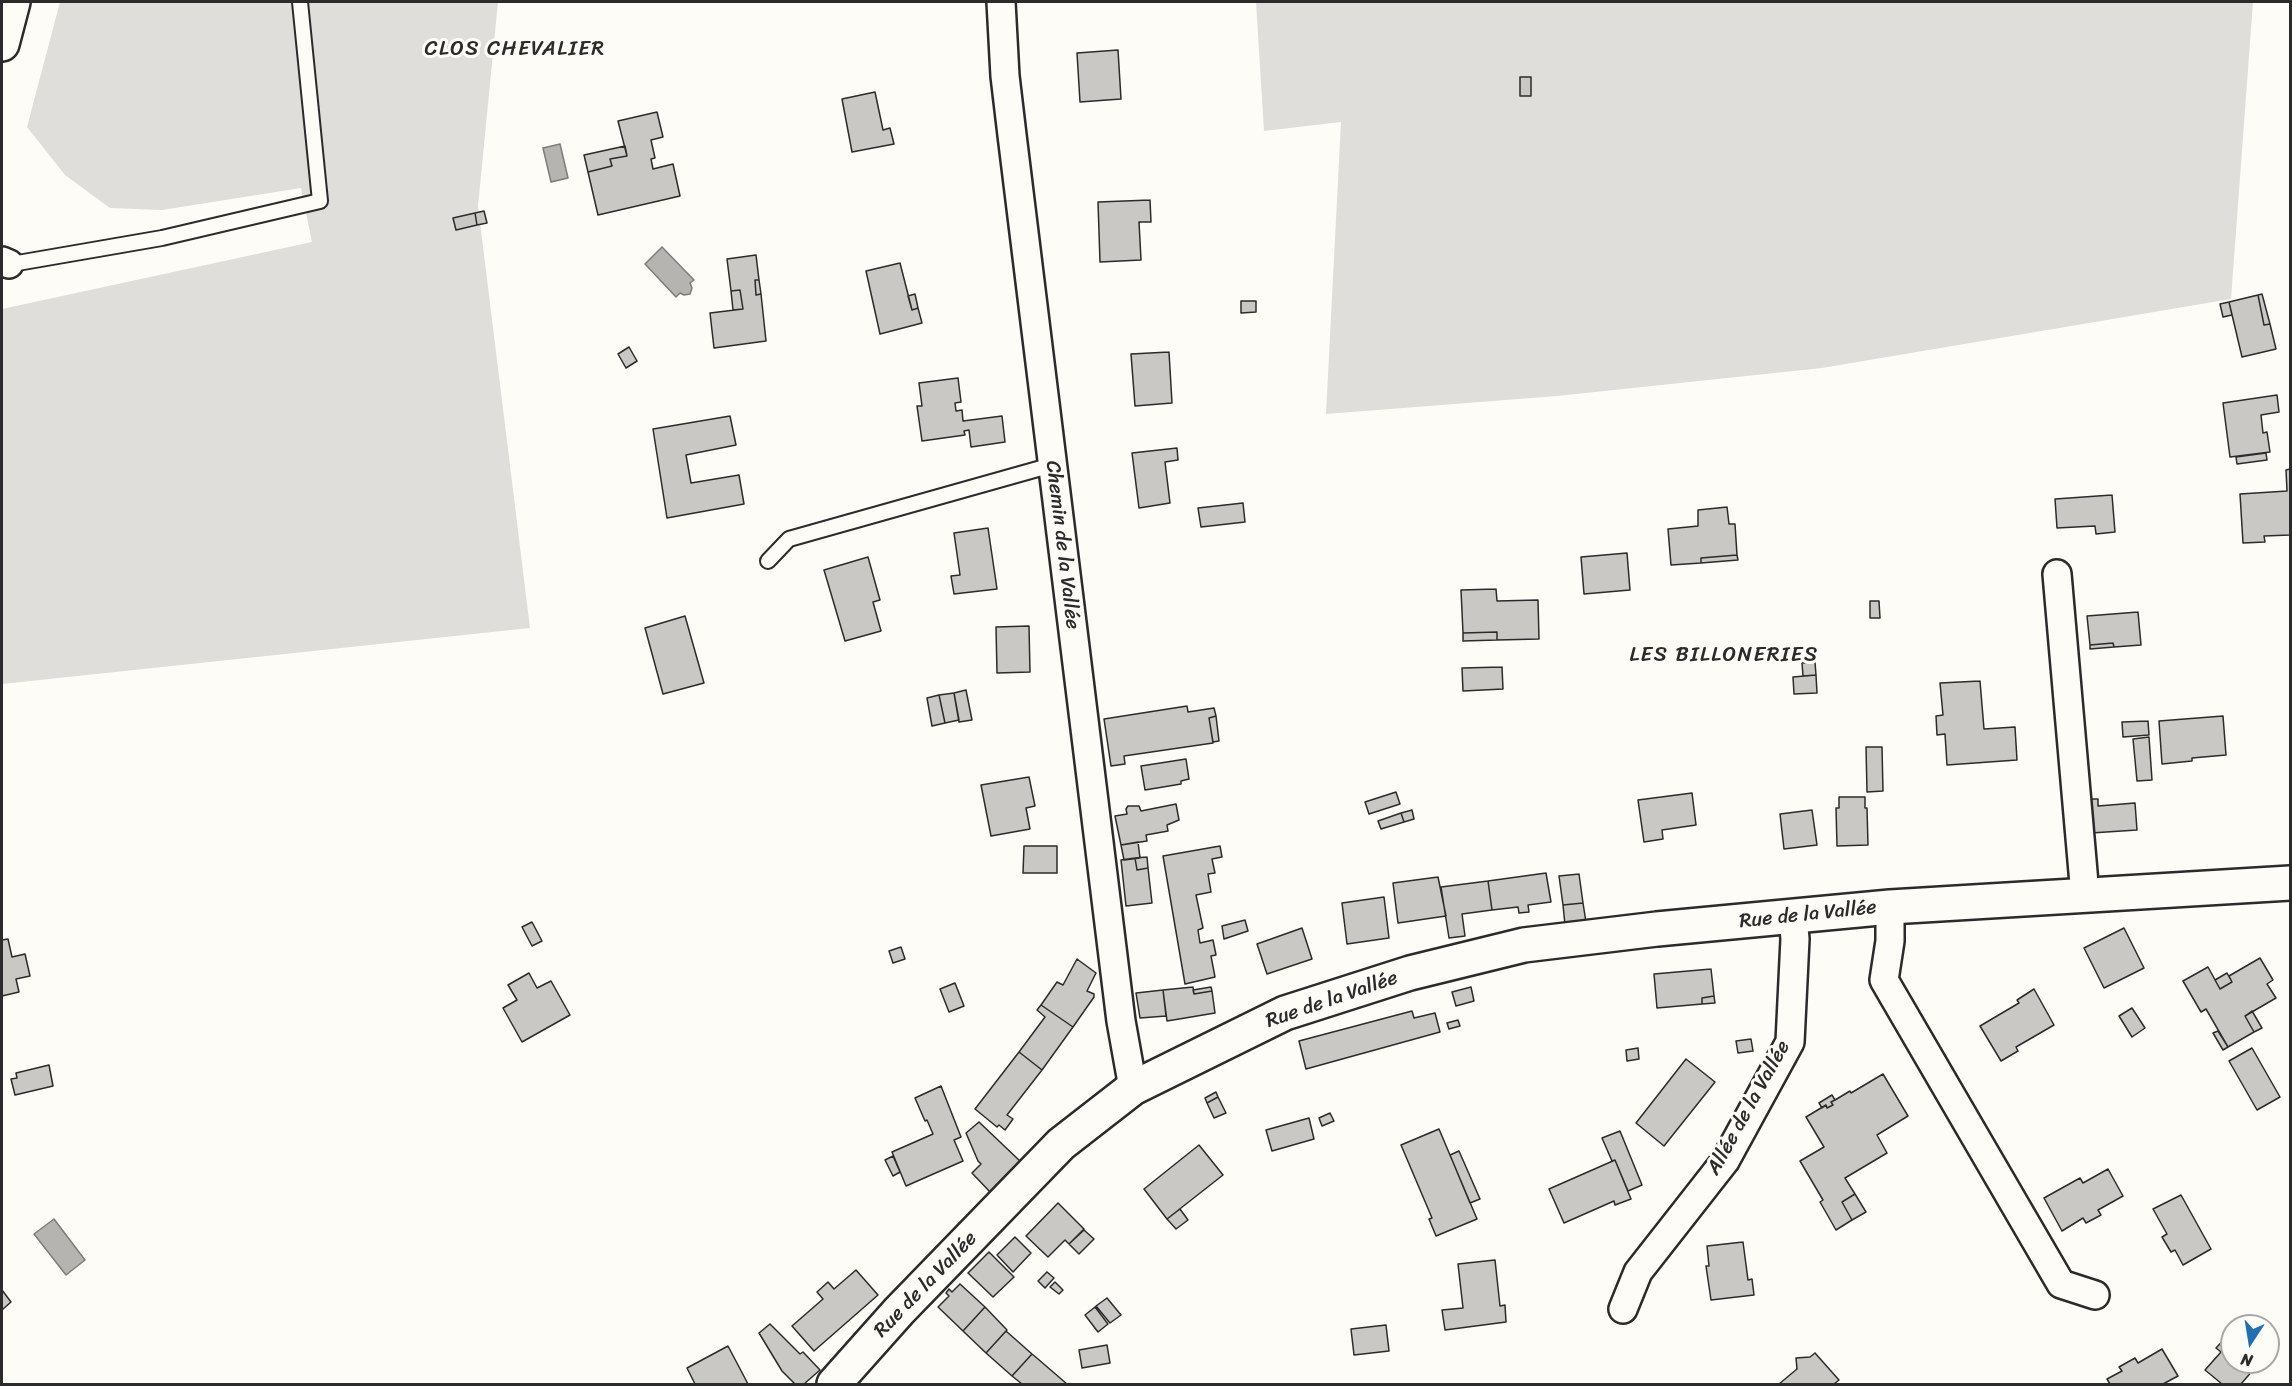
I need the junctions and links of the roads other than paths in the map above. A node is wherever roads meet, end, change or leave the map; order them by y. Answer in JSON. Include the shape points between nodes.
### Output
{"nodes":[{"id":1,"x":13,"y":2,"type":"edge"},
{"id":2,"x":300,"y":2,"type":"edge"},
{"id":3,"x":1001,"y":2,"type":"edge"},
{"id":4,"x":2,"y":44,"type":"edge"},
{"id":5,"x":4,"y":264,"type":"edge"},
{"id":6,"x":1052,"y":465,"type":"junction"},
{"id":7,"x":768,"y":561,"type":"dead end"},
{"id":8,"x":2057,"y":574,"type":"dead end"},
{"id":9,"x":2290,"y":883,"type":"edge"},
{"id":10,"x":2085,"y":895,"type":"junction"},
{"id":11,"x":1890,"y":907,"type":"junction"},
{"id":12,"x":1793,"y":917,"type":"junction"},
{"id":13,"x":1132,"y":1088,"type":"junction"},
{"id":14,"x":2095,"y":1295,"type":"dead end"},
{"id":15,"x":1623,"y":1309,"type":"dead end"},
{"id":16,"x":834,"y":1384,"type":"edge"}],
"edges":[{"from":1,"to":4,"type":"street"},
{"from":2,"to":5,"type":"lane","via":[[320,201],[162,238]]},
{"from":3,"to":6,"type":"street","name":"Chemin de la Vallée","via":[[1005,76]]},
{"from":6,"to":7,"type":"lane","via":[[789,538]]},
{"from":6,"to":13,"type":"street","name":"Chemin de la Vallée"},
{"from":8,"to":10,"type":"street"},
{"from":9,"to":10,"type":"street","name":"Rue de la Vallée"},
{"from":10,"to":11,"type":"street","name":"Rue de la Vallée"},
{"from":11,"to":12,"type":"street","name":"Rue de la Vallée"},
{"from":11,"to":14,"type":"street","name":"Rue de la Vallée","via":[[1884,981],[2061,1284]]},
{"from":12,"to":13,"type":"street","name":"Rue de la Vallée","via":[[1524,945],[1410,973],[1285,1013]]},
{"from":12,"to":15,"type":"street","name":"Allée de la Vallée","via":[[1790,1042],[1725,1161],[1638,1272]]},
{"from":13,"to":16,"type":"street","name":"Rue de la Vallée","via":[[1061,1144]]}]}
